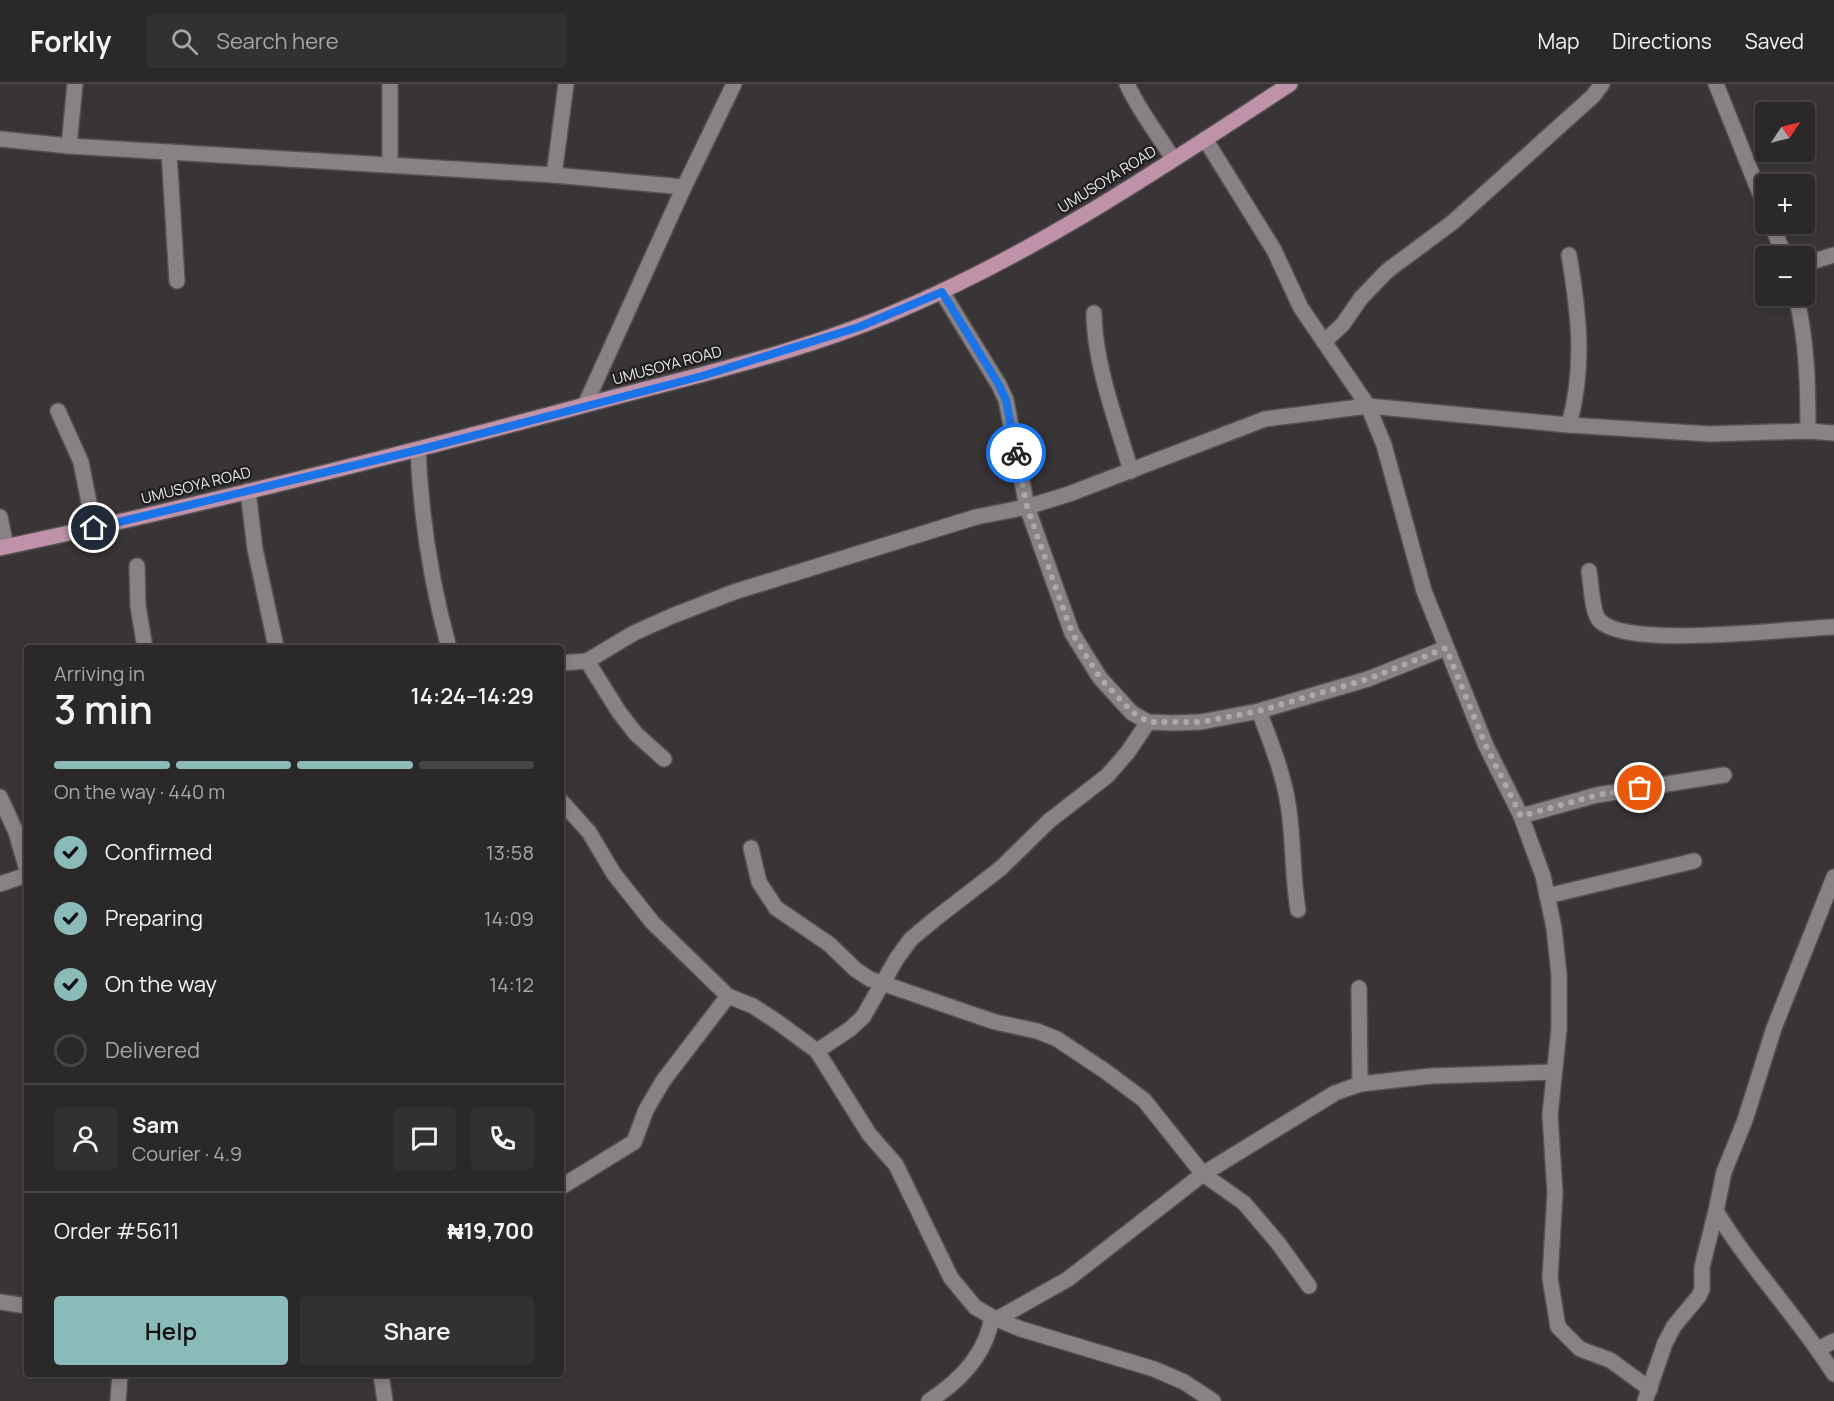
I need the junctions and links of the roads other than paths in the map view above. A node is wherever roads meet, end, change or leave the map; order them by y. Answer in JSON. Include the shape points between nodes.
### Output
{"nodes":[{"id":1,"x":75,"y":84,"type":"edge"},
{"id":2,"x":390,"y":84,"type":"edge"},
{"id":3,"x":566,"y":84,"type":"edge"},
{"id":4,"x":734,"y":84,"type":"edge"},
{"id":5,"x":1127,"y":84,"type":"edge"},
{"id":6,"x":1290,"y":84,"type":"edge"},
{"id":7,"x":1602,"y":84,"type":"edge"},
{"id":8,"x":1716,"y":84,"type":"edge"},
{"id":9,"x":1205,"y":139,"type":"junction"},
{"id":10,"x":0,"y":140,"type":"edge"},
{"id":11,"x":69,"y":146,"type":"junction"},
{"id":12,"x":169,"y":152,"type":"junction"},
{"id":13,"x":1173,"y":159,"type":"junction"},
{"id":14,"x":390,"y":165,"type":"junction"},
{"id":15,"x":554,"y":175,"type":"junction"},
{"id":16,"x":1755,"y":182,"type":"edge"},
{"id":17,"x":684,"y":187,"type":"junction"},
{"id":18,"x":1569,"y":255,"type":"dead end"},
{"id":19,"x":1834,"y":255,"type":"edge"},
{"id":20,"x":1815,"y":261,"type":"edge"},
{"id":21,"x":177,"y":281,"type":"dead end"},
{"id":22,"x":942,"y":292,"type":"junction"},
{"id":23,"x":1798,"y":306,"type":"edge"},
{"id":24,"x":1094,"y":313,"type":"dead end"},
{"id":25,"x":1324,"y":342,"type":"junction"},
{"id":26,"x":585,"y":405,"type":"junction"},
{"id":27,"x":1368,"y":406,"type":"junction"},
{"id":28,"x":58,"y":411,"type":"dead end"},
{"id":29,"x":1569,"y":425,"type":"junction"},
{"id":30,"x":1808,"y":431,"type":"junction"},
{"id":31,"x":1834,"y":433,"type":"edge"},
{"id":32,"x":418,"y":450,"type":"junction"},
{"id":33,"x":1131,"y":471,"type":"junction"},
{"id":34,"x":248,"y":490,"type":"junction"},
{"id":35,"x":1027,"y":507,"type":"junction"},
{"id":36,"x":0,"y":517,"type":"edge"},
{"id":37,"x":94,"y":528,"type":"junction"},
{"id":38,"x":7,"y":549,"type":"edge"},
{"id":39,"x":137,"y":566,"type":"dead end"},
{"id":40,"x":1589,"y":571,"type":"dead end"},
{"id":41,"x":1834,"y":627,"type":"edge"},
{"id":42,"x":274,"y":642,"type":"dead end"},
{"id":43,"x":144,"y":645,"type":"edge"},
{"id":44,"x":448,"y":645,"type":"edge"},
{"id":45,"x":1446,"y":648,"type":"junction"},
{"id":46,"x":587,"y":661,"type":"junction"},
{"id":47,"x":564,"y":663,"type":"edge"},
{"id":48,"x":1259,"y":711,"type":"junction"},
{"id":49,"x":1148,"y":722,"type":"junction"},
{"id":50,"x":664,"y":759,"type":"dead end"},
{"id":51,"x":1724,"y":775,"type":"dead end"},
{"id":52,"x":0,"y":797,"type":"edge"},
{"id":53,"x":564,"y":804,"type":"edge"},
{"id":54,"x":1521,"y":816,"type":"junction"},
{"id":55,"x":751,"y":848,"type":"dead end"},
{"id":56,"x":24,"y":860,"type":"edge"},
{"id":57,"x":1694,"y":861,"type":"dead end"},
{"id":58,"x":24,"y":876,"type":"edge"},
{"id":59,"x":1834,"y":877,"type":"edge"},
{"id":60,"x":0,"y":884,"type":"edge"},
{"id":61,"x":1547,"y":896,"type":"junction"},
{"id":62,"x":1298,"y":910,"type":"dead end"},
{"id":63,"x":881,"y":984,"type":"junction"},
{"id":64,"x":1359,"y":988,"type":"dead end"},
{"id":65,"x":728,"y":996,"type":"junction"},
{"id":66,"x":818,"y":1051,"type":"junction"},
{"id":67,"x":1554,"y":1072,"type":"junction"},
{"id":68,"x":1360,"y":1084,"type":"junction"},
{"id":69,"x":1203,"y":1174,"type":"junction"},
{"id":70,"x":564,"y":1185,"type":"edge"},
{"id":71,"x":1716,"y":1211,"type":"junction"},
{"id":72,"x":1731,"y":1236,"type":"junction"},
{"id":73,"x":1707,"y":1246,"type":"junction"},
{"id":74,"x":1309,"y":1286,"type":"dead end"},
{"id":75,"x":0,"y":1302,"type":"edge"},
{"id":76,"x":24,"y":1306,"type":"edge"},
{"id":77,"x":995,"y":1318,"type":"junction"},
{"id":78,"x":1834,"y":1341,"type":"edge"},
{"id":79,"x":1818,"y":1349,"type":"junction"},
{"id":80,"x":1834,"y":1374,"type":"edge"},
{"id":81,"x":120,"y":1377,"type":"edge"},
{"id":82,"x":381,"y":1377,"type":"edge"},
{"id":83,"x":1647,"y":1395,"type":"edge"},
{"id":84,"x":118,"y":1401,"type":"edge"},
{"id":85,"x":385,"y":1401,"type":"edge"},
{"id":86,"x":929,"y":1401,"type":"edge"},
{"id":87,"x":1213,"y":1401,"type":"edge"}],
"edges":[{"from":1,"to":11,"type":"street"},
{"from":2,"to":14,"type":"street"},
{"from":3,"to":15,"type":"street"},
{"from":4,"to":17,"type":"street"},
{"from":5,"to":13,"type":"street"},
{"from":6,"to":9,"type":"main road","name":"UMUSOYA ROAD"},
{"from":7,"to":25,"type":"street","via":[[1453,222],[1387,271]]},
{"from":8,"to":16,"type":"street"},
{"from":9,"to":13,"type":"main road","name":"UMUSOYA ROAD"},
{"from":9,"to":25,"type":"street","via":[[1274,250],[1301,308]]},
{"from":10,"to":11,"type":"street"},
{"from":11,"to":12,"type":"street"},
{"from":12,"to":14,"type":"street"},
{"from":12,"to":21,"type":"street"},
{"from":13,"to":22,"type":"main road","name":"UMUSOYA ROAD","via":[[1035,244]]},
{"from":14,"to":15,"type":"street"},
{"from":15,"to":17,"type":"street"},
{"from":17,"to":26,"type":"street"},
{"from":18,"to":29,"type":"street","via":[[1579,314],[1579,362]]},
{"from":19,"to":20,"type":"street"},
{"from":22,"to":26,"type":"main road","name":"UMUSOYA ROAD","via":[[859,327],[777,354]]},
{"from":22,"to":35,"type":"street","via":[[1006,400]]},
{"from":23,"to":30,"type":"street","via":[[1804,329]]},
{"from":24,"to":33,"type":"street","via":[[1094,336]]},
{"from":25,"to":27,"type":"street"},
{"from":26,"to":32,"type":"main road","name":"UMUSOYA ROAD"},
{"from":27,"to":29,"type":"street"},
{"from":27,"to":33,"type":"street","via":[[1265,419]]},
{"from":27,"to":45,"type":"street","via":[[1384,445],[1424,591]]},
{"from":28,"to":37,"type":"street","via":[[81,462]]},
{"from":29,"to":30,"type":"street","via":[[1710,434]]},
{"from":30,"to":31,"type":"street"},
{"from":32,"to":34,"type":"main road","name":"UMUSOYA ROAD"},
{"from":32,"to":44,"type":"street","via":[[426,541]]},
{"from":33,"to":35,"type":"street"},
{"from":34,"to":37,"type":"main road","name":"UMUSOYA ROAD"},
{"from":34,"to":42,"type":"street","via":[[255,549]]},
{"from":35,"to":46,"type":"street","via":[[976,517],[734,592],[662,620]]},
{"from":35,"to":49,"type":"street","via":[[1072,633],[1100,678],[1132,712]]},
{"from":36,"to":38,"type":"street"},
{"from":37,"to":38,"type":"main road","name":"UMUSOYA ROAD"},
{"from":39,"to":43,"type":"street"},
{"from":40,"to":41,"type":"street","via":[[1597,616],[1605,626],[1697,636]]},
{"from":45,"to":48,"type":"street","via":[[1368,679]]},
{"from":45,"to":54,"type":"street","via":[[1486,746]]},
{"from":46,"to":47,"type":"street"},
{"from":46,"to":50,"type":"street","via":[[636,734]]},
{"from":48,"to":49,"type":"street","via":[[1201,722]]},
{"from":48,"to":62,"type":"street","via":[[1287,802]]},
{"from":49,"to":63,"type":"street","via":[[1107,776],[911,939]]},
{"from":51,"to":54,"type":"street","via":[[1597,795]]},
{"from":52,"to":56,"type":"street"},
{"from":53,"to":65,"type":"street","via":[[589,832],[614,874],[652,923]]},
{"from":54,"to":61,"type":"street"},
{"from":55,"to":63,"type":"street","via":[[759,882],[776,908],[829,944],[856,970]]},
{"from":57,"to":61,"type":"street"},
{"from":58,"to":60,"type":"street"},
{"from":59,"to":71,"type":"street","via":[[1774,1028],[1724,1172]]},
{"from":61,"to":67,"type":"street","via":[[1559,975]]},
{"from":63,"to":66,"type":"street","via":[[863,1017]]},
{"from":63,"to":69,"type":"street","via":[[1057,1039],[1144,1100]]},
{"from":64,"to":68,"type":"street"},
{"from":65,"to":66,"type":"street","via":[[760,1011]]},
{"from":65,"to":70,"type":"street","via":[[663,1081],[634,1142]]},
{"from":66,"to":77,"type":"street","via":[[869,1134],[896,1165],[951,1278],[975,1307]]},
{"from":67,"to":68,"type":"street","via":[[1431,1076]]},
{"from":67,"to":83,"type":"street","via":[[1550,1115],[1555,1193],[1550,1278],[1558,1327],[1580,1348],[1610,1360]]},
{"from":68,"to":69,"type":"street","via":[[1300,1113]]},
{"from":69,"to":74,"type":"street","via":[[1244,1203]]},
{"from":69,"to":77,"type":"street","via":[[1068,1279]]},
{"from":71,"to":72,"type":"street"},
{"from":71,"to":73,"type":"street"},
{"from":72,"to":73,"type":"street"},
{"from":72,"to":79,"type":"street"},
{"from":73,"to":83,"type":"street","via":[[1702,1289],[1665,1343]]},
{"from":75,"to":76,"type":"street"},
{"from":77,"to":86,"type":"street","via":[[984,1347],[970,1365]]},
{"from":77,"to":87,"type":"street","via":[[1154,1369]]},
{"from":78,"to":79,"type":"street"},
{"from":79,"to":80,"type":"street"},
{"from":81,"to":84,"type":"street"},
{"from":82,"to":85,"type":"street"}]}
